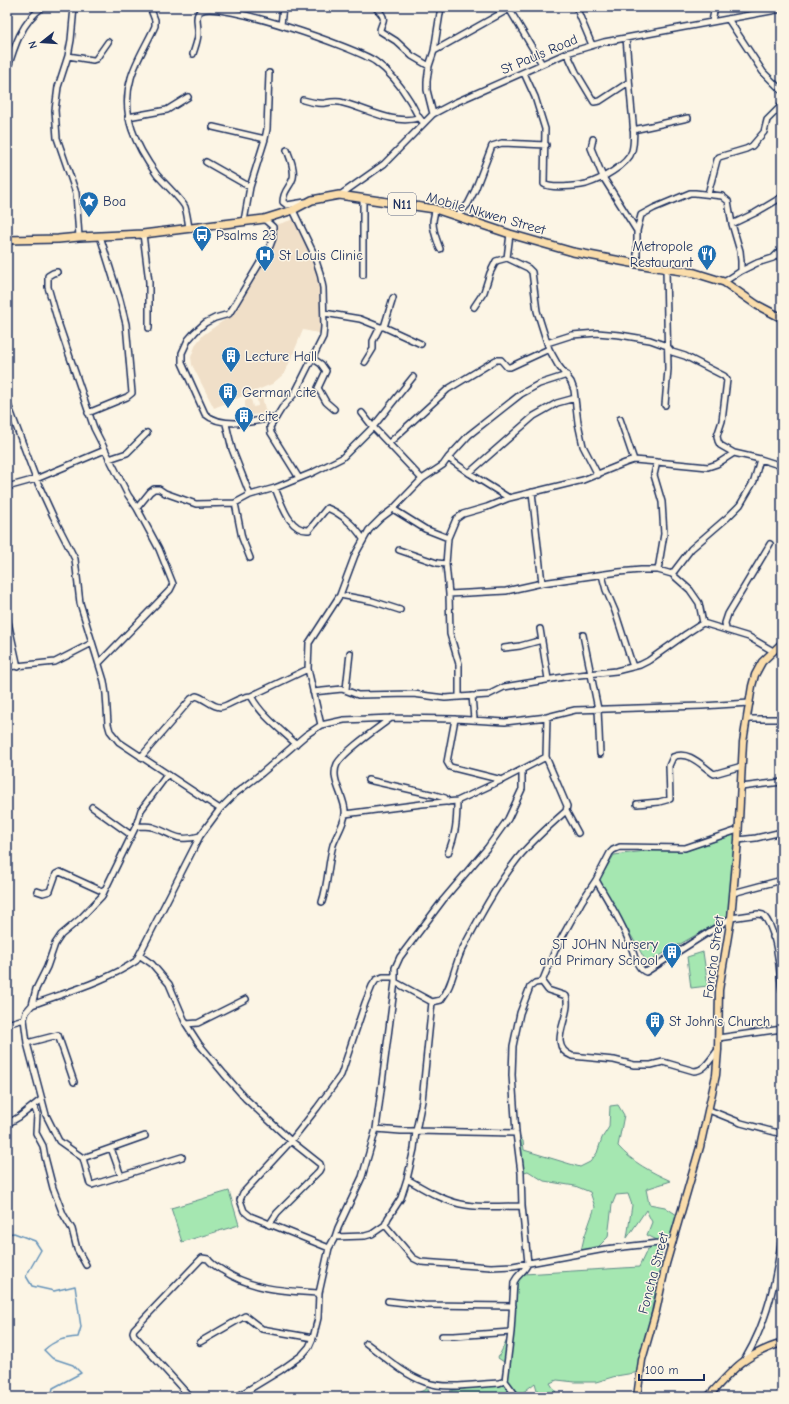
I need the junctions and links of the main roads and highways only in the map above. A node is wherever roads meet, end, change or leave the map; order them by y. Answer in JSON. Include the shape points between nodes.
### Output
{"nodes":[{"id":1,"x":7,"y":240,"type":"edge"},
{"id":2,"x":782,"y":318,"type":"edge"},
{"id":3,"x":782,"y":643,"type":"edge"},
{"id":4,"x":782,"y":1343,"type":"edge"},
{"id":5,"x":637,"y":1397,"type":"edge"},
{"id":6,"x":708,"y":1397,"type":"edge"}],
"edges":[{"from":1,"to":2,"type":"highway","name":"Mobile Nkwen Street","number":"N11","via":[[143,234],[264,219],[293,210],[312,200],[339,195],[435,209],[573,252],[695,273],[724,282],[757,305]]},
{"from":3,"to":5,"type":"main road","name":"Foncha Street","via":[[758,668],[755,675],[743,742],[731,918],[719,990],[716,1075],[695,1167],[642,1360]]},
{"from":4,"to":6,"type":"main road","via":[[745,1359]]}]}
